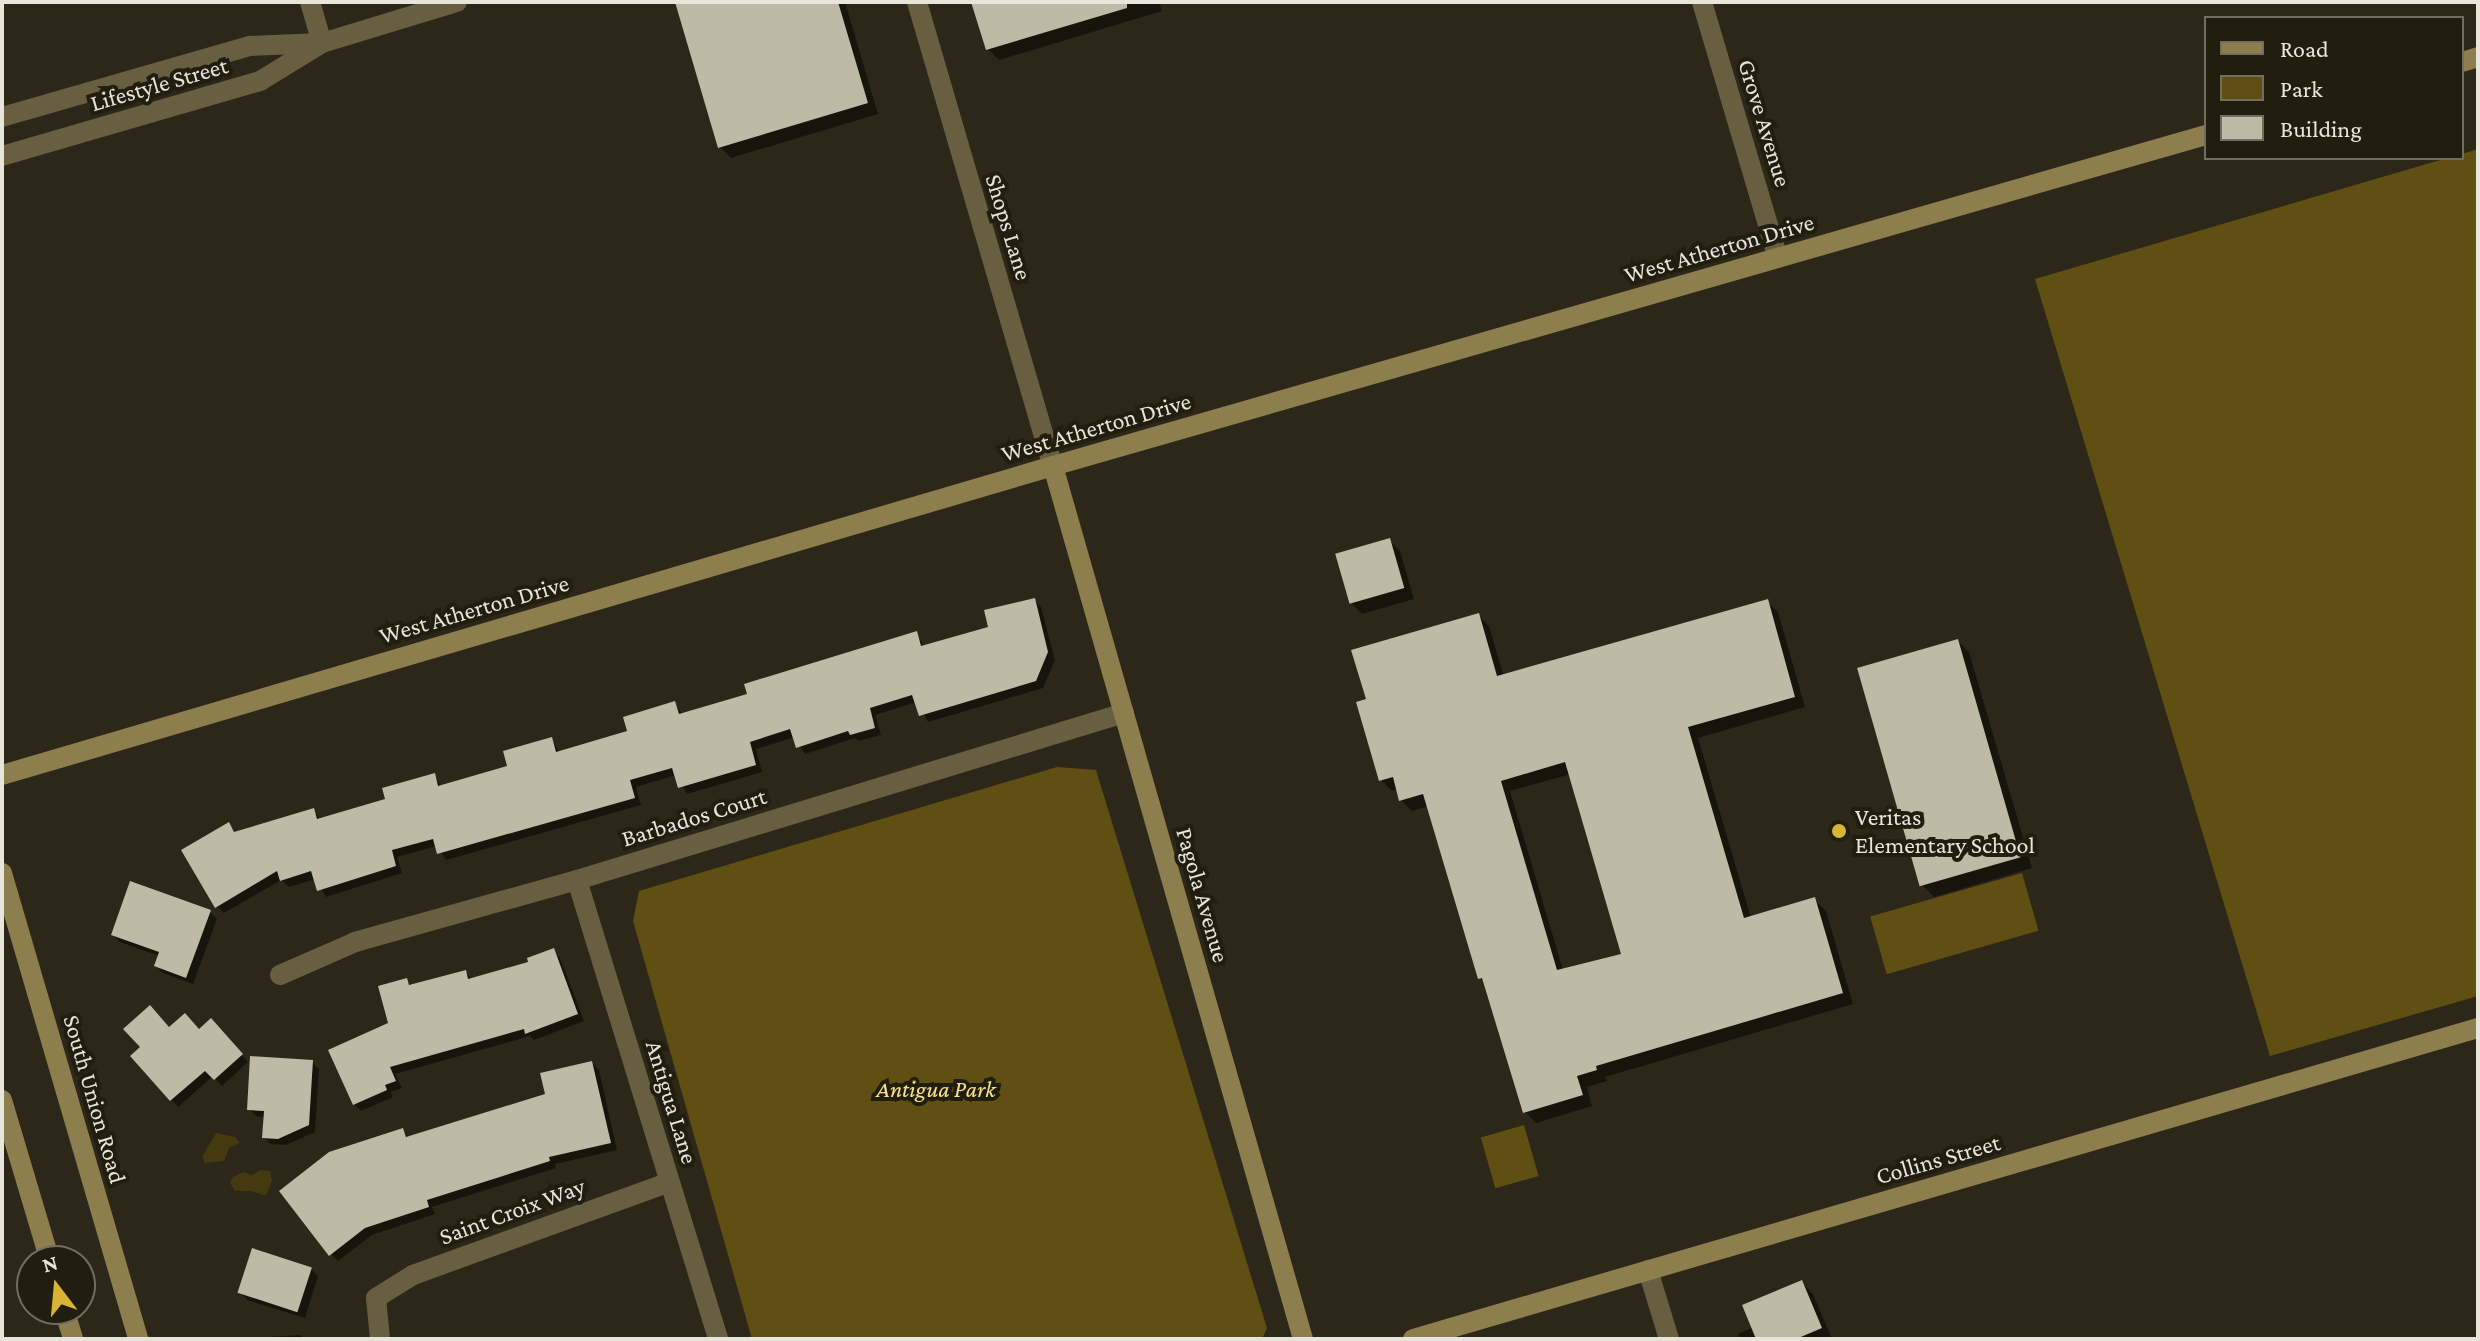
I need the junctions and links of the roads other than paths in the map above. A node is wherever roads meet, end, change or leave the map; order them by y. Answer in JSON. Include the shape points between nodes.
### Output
{"nodes":[{"id":1,"x":310,"y":2,"type":"edge"},
{"id":2,"x":457,"y":2,"type":"edge"},
{"id":3,"x":917,"y":2,"type":"edge"},
{"id":4,"x":1702,"y":2,"type":"edge"},
{"id":5,"x":322,"y":43,"type":"junction"},
{"id":6,"x":2,"y":117,"type":"edge"},
{"id":7,"x":2204,"y":136,"type":"edge"},
{"id":8,"x":2,"y":156,"type":"edge"},
{"id":9,"x":1778,"y":258,"type":"junction"},
{"id":10,"x":1053,"y":466,"type":"junction"},
{"id":11,"x":1124,"y":713,"type":"junction"},
{"id":12,"x":2,"y":775,"type":"edge"},
{"id":13,"x":2,"y":873,"type":"edge"},
{"id":14,"x":577,"y":880,"type":"junction"},
{"id":15,"x":280,"y":975,"type":"dead end"},
{"id":16,"x":2478,"y":1028,"type":"edge"},
{"id":17,"x":2,"y":1100,"type":"edge"},
{"id":18,"x":670,"y":1182,"type":"junction"},
{"id":19,"x":45,"y":1245,"type":"edge"},
{"id":20,"x":1648,"y":1270,"type":"junction"},
{"id":21,"x":138,"y":1339,"type":"edge"},
{"id":22,"x":380,"y":1339,"type":"edge"},
{"id":23,"x":718,"y":1339,"type":"edge"},
{"id":24,"x":1303,"y":1339,"type":"edge"},
{"id":25,"x":1413,"y":1339,"type":"edge"},
{"id":26,"x":1669,"y":1339,"type":"edge"}],
"edges":[{"from":1,"to":5,"type":"street"},
{"from":2,"to":5,"type":"street","name":"Lifestyle Street"},
{"from":3,"to":10,"type":"street","name":"Shops Lane"},
{"from":4,"to":9,"type":"street","name":"Grove Avenue"},
{"from":5,"to":6,"type":"street","name":"Lifestyle Street","via":[[250,46]]},
{"from":5,"to":8,"type":"street","name":"Lifestyle Street","via":[[260,81]]},
{"from":7,"to":9,"type":"street","name":"West Atherton Drive"},
{"from":9,"to":10,"type":"street","name":"West Atherton Drive"},
{"from":10,"to":11,"type":"street","name":"Pagola Avenue"},
{"from":10,"to":12,"type":"street","name":"West Atherton Drive"},
{"from":11,"to":14,"type":"street","name":"Barbados Court"},
{"from":11,"to":24,"type":"street","name":"Pagola Avenue"},
{"from":13,"to":21,"type":"street","name":"South Union Road"},
{"from":14,"to":15,"type":"street","name":"Barbados Court","via":[[355,942]]},
{"from":14,"to":18,"type":"street","name":"Antigua Lane"},
{"from":16,"to":20,"type":"street","name":"Collins Street"},
{"from":17,"to":19,"type":"street"},
{"from":18,"to":22,"type":"street","name":"Saint Croix Way","via":[[413,1275],[376,1298]]},
{"from":18,"to":23,"type":"street","name":"Antigua Lane"},
{"from":20,"to":25,"type":"street","name":"Collins Street"},
{"from":20,"to":26,"type":"street"}]}
